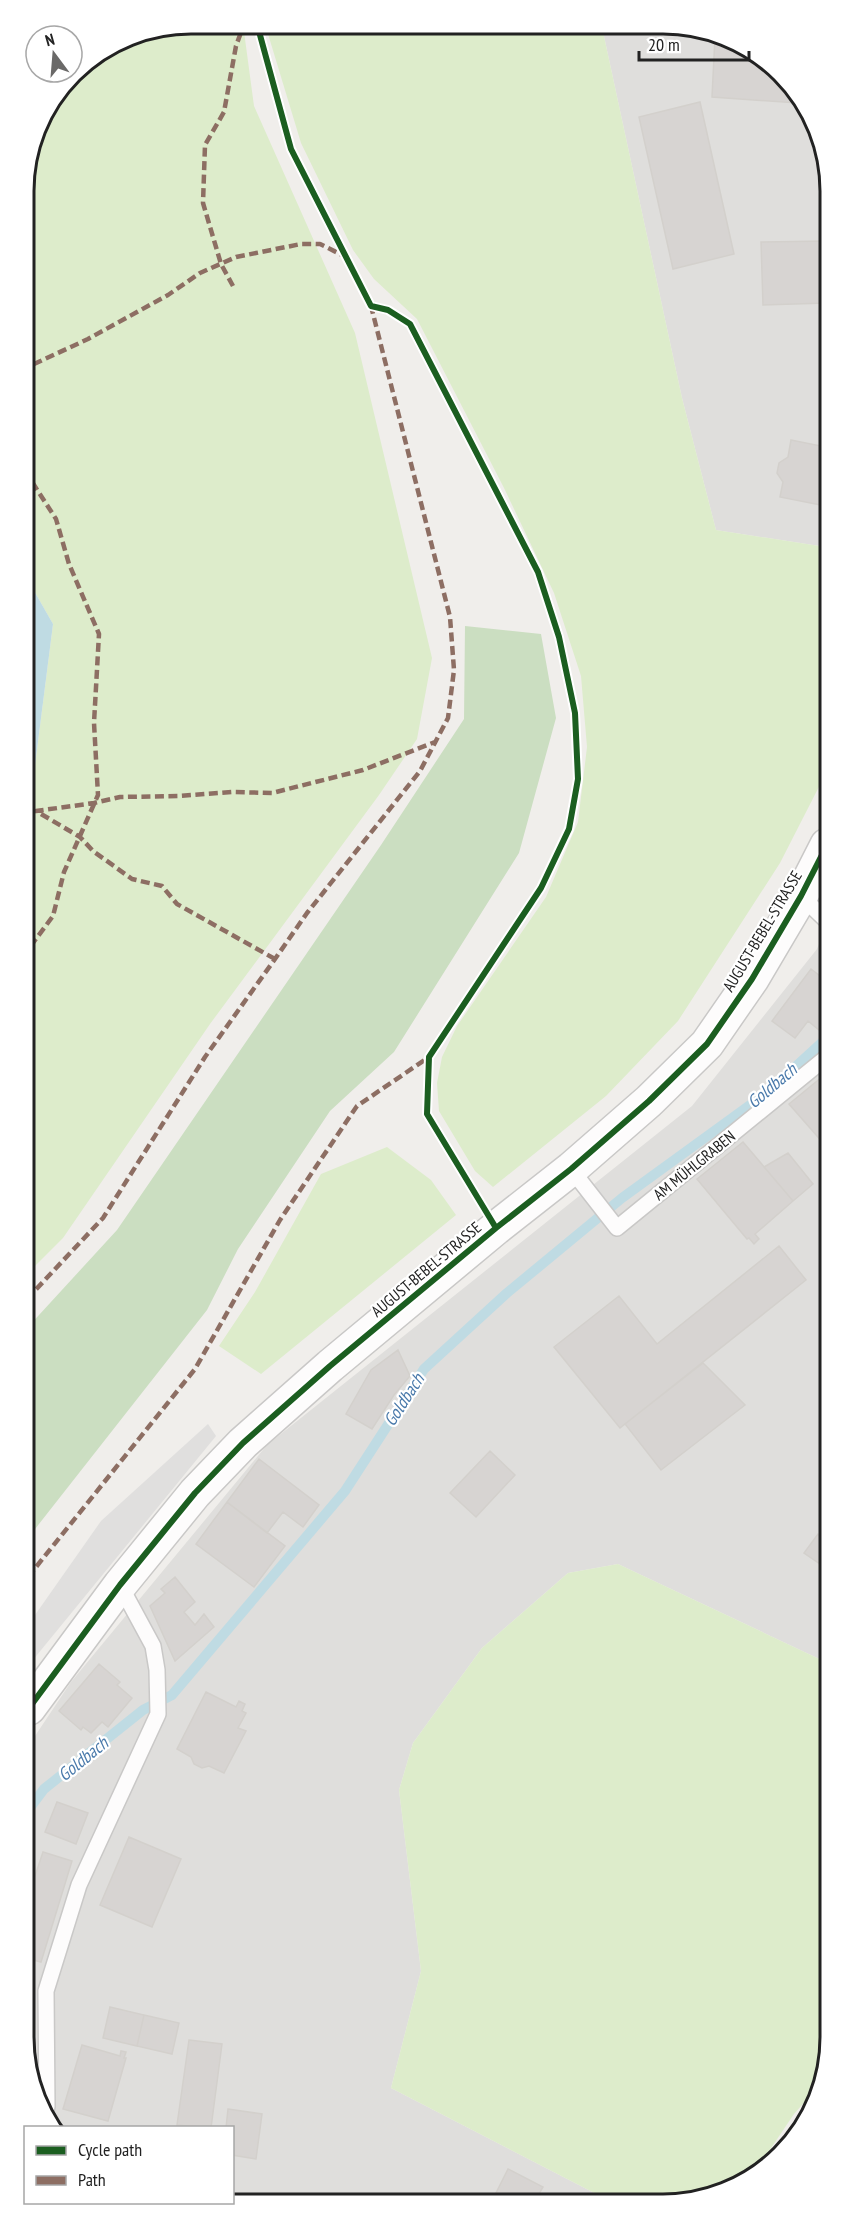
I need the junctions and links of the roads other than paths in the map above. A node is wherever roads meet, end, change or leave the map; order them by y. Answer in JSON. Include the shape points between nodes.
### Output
{"nodes":[{"id":1,"x":820,"y":859,"type":"edge"},
{"id":2,"x":801,"y":896,"type":"junction"},
{"id":3,"x":820,"y":914,"type":"edge"},
{"id":4,"x":820,"y":1063,"type":"edge"},
{"id":5,"x":579,"y":1180,"type":"junction"},
{"id":6,"x":120,"y":1585,"type":"junction"},
{"id":7,"x":34,"y":1701,"type":"edge"},
{"id":8,"x":47,"y":2098,"type":"edge"}],
"edges":[{"from":1,"to":2,"type":"street","name":"AUGUST-BEBEL-STRASSE"},
{"from":2,"to":3,"type":"lane"},
{"from":2,"to":5,"type":"street","name":"AUGUST-BEBEL-STRASSE","via":[[752,979],[706,1044]]},
{"from":4,"to":5,"type":"lane","name":"AM MÜHLGRABEN","via":[[617,1228]]},
{"from":5,"to":6,"type":"street","name":"AUGUST-BEBEL-STRASSE","via":[[496,1228],[330,1366],[243,1443],[195,1492]]},
{"from":6,"to":7,"type":"street","name":"AUGUST-BEBEL-STRASSE"},
{"from":6,"to":8,"type":"lane","via":[[153,1646],[158,1714],[79,1885],[46,1991]]}]}
